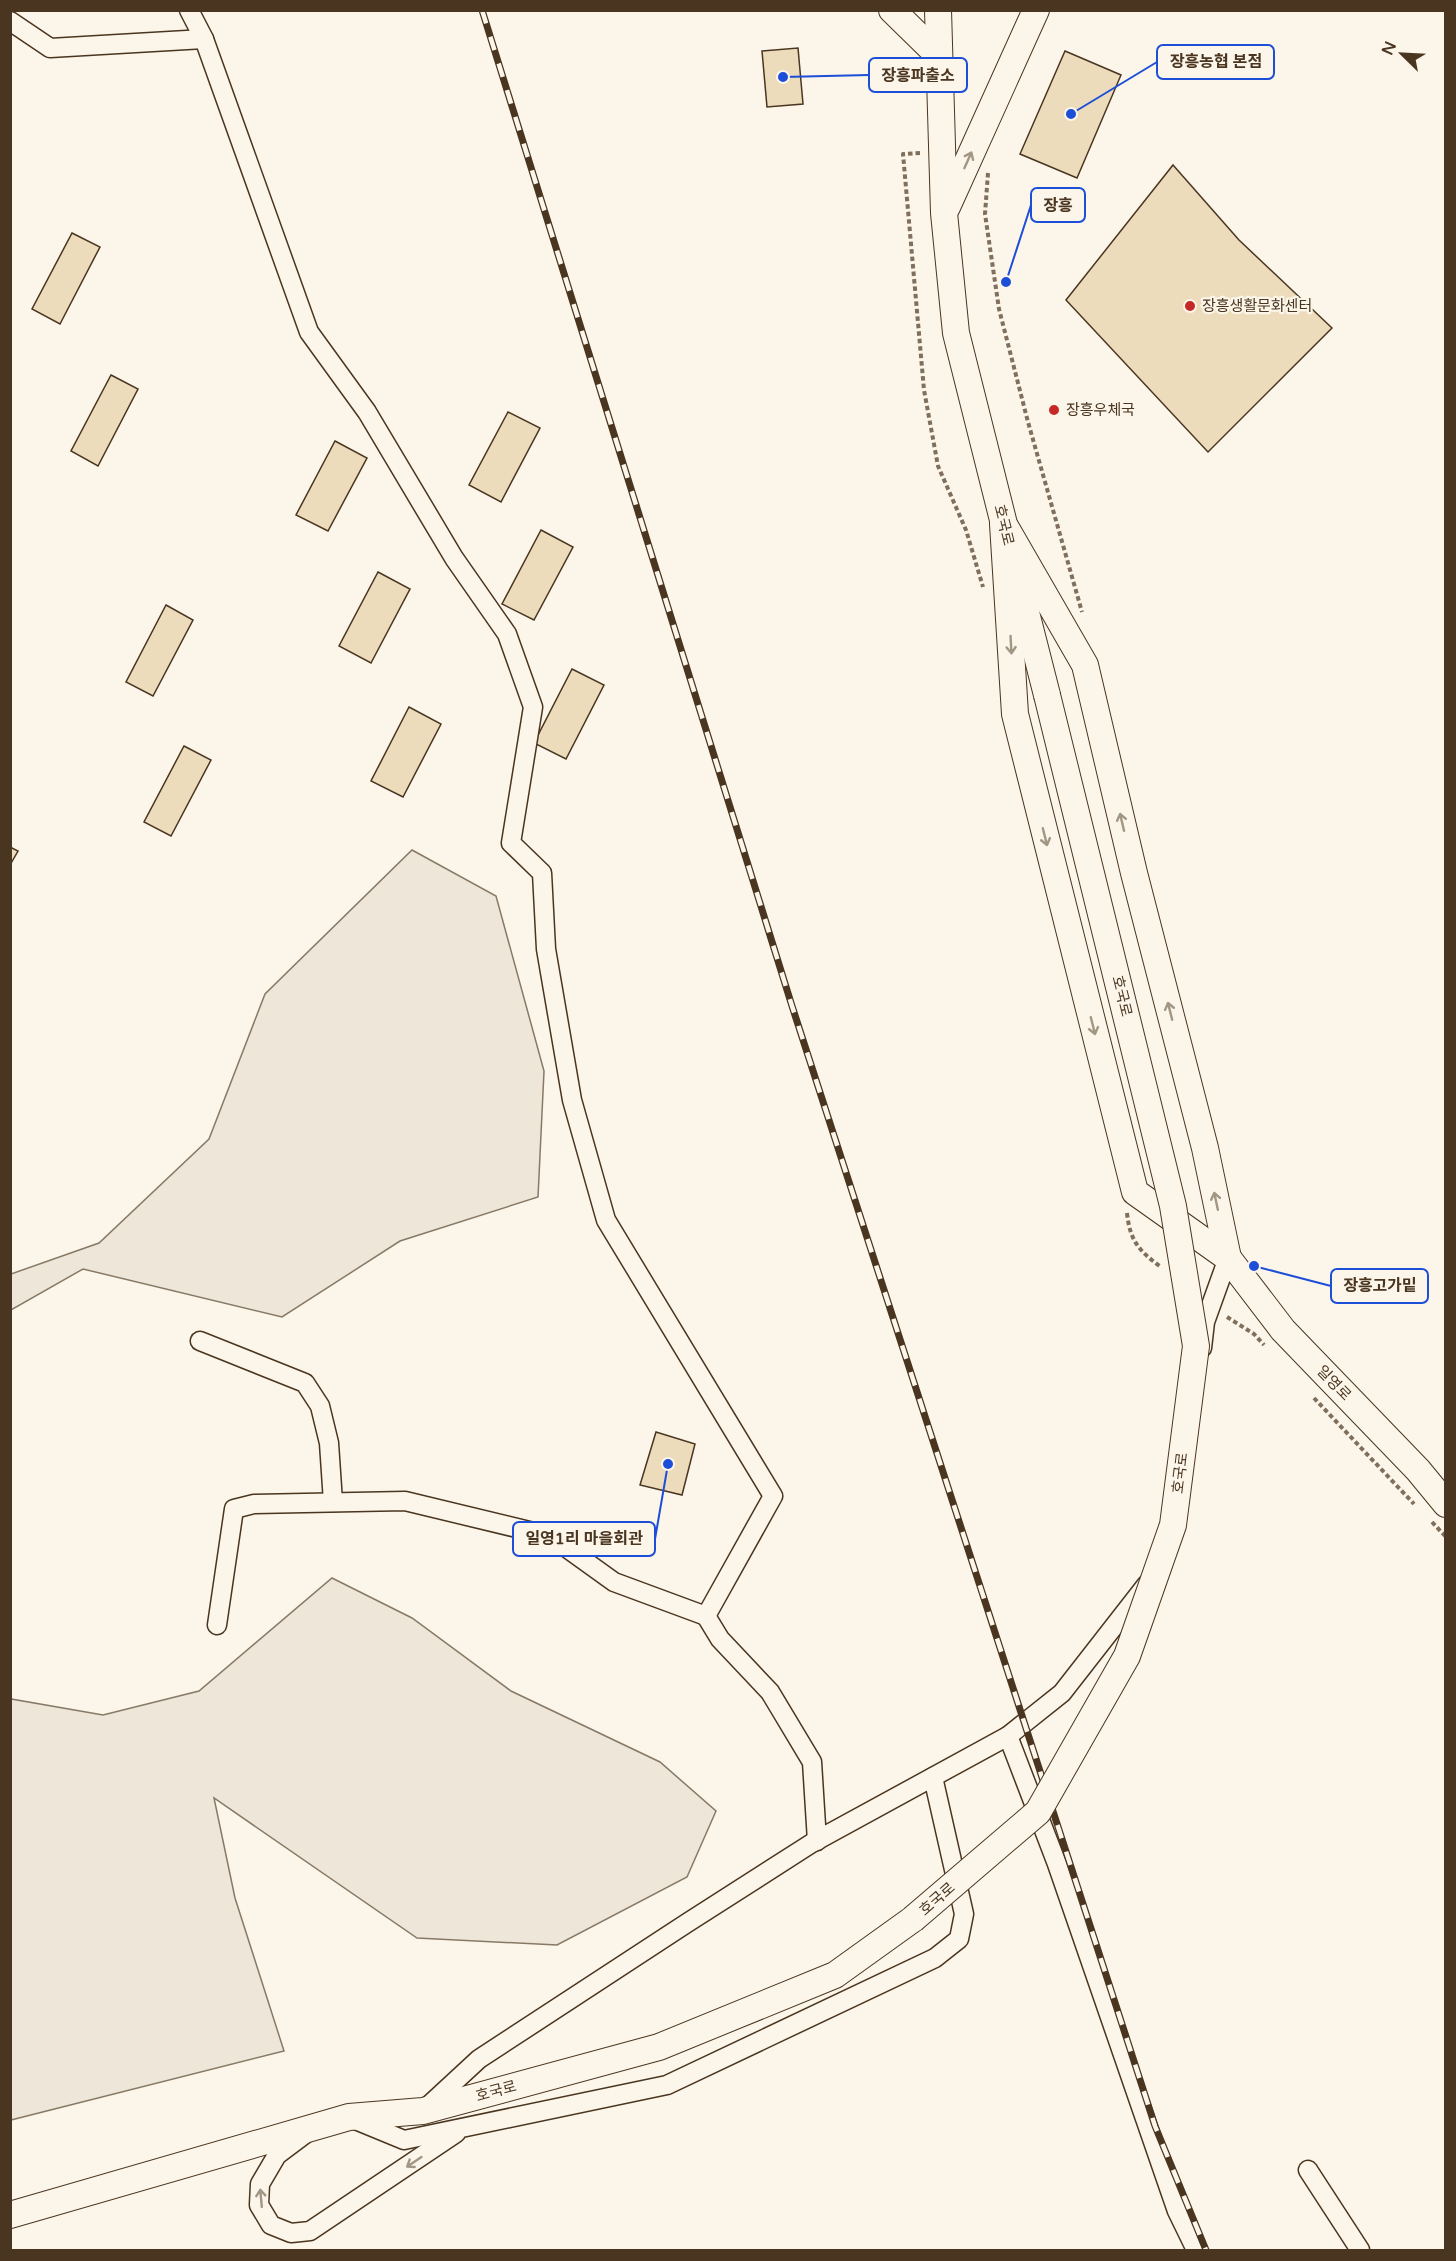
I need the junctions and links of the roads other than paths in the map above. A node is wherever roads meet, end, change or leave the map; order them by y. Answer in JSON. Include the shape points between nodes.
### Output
{"nodes":[{"id":1,"x":189,"y":10,"type":"edge"},
{"id":2,"x":892,"y":10,"type":"edge"},
{"id":3,"x":938,"y":10,"type":"edge"},
{"id":4,"x":1036,"y":10,"type":"edge"},
{"id":5,"x":10,"y":21,"type":"edge"},
{"id":6,"x":204,"y":39,"type":"junction"},
{"id":7,"x":939,"y":56,"type":"junction"},
{"id":8,"x":944,"y":213,"type":"junction"},
{"id":9,"x":1004,"y":524,"type":"junction"},
{"id":10,"x":1228,"y":1258,"type":"junction"},
{"id":11,"x":200,"y":1341,"type":"dead end"},
{"id":12,"x":333,"y":1502,"type":"junction"},
{"id":13,"x":1446,"y":1504,"type":"edge"},
{"id":14,"x":706,"y":1616,"type":"junction"},
{"id":15,"x":217,"y":1625,"type":"dead end"},
{"id":16,"x":1008,"y":1736,"type":"junction"},
{"id":17,"x":933,"y":1777,"type":"junction"},
{"id":18,"x":817,"y":1841,"type":"junction"},
{"id":19,"x":423,"y":2111,"type":"junction"},
{"id":20,"x":349,"y":2117,"type":"junction"},
{"id":21,"x":315,"y":2127,"type":"junction"},
{"id":22,"x":462,"y":2128,"type":"junction"},
{"id":23,"x":1308,"y":2170,"type":"dead end"},
{"id":24,"x":10,"y":2215,"type":"edge"},
{"id":25,"x":1196,"y":2250,"type":"edge"},
{"id":26,"x":1360,"y":2250,"type":"edge"}],
"edges":[{"from":1,"to":6,"type":"street"},
{"from":2,"to":7,"type":"main road"},
{"from":3,"to":7,"type":"main road","name":"호국로"},
{"from":8,"to":4,"type":"main road","one_way":true},
{"from":5,"to":6,"type":"street","via":[[50,48]]},
{"from":6,"to":14,"type":"street","via":[[309,332],[367,412],[454,558],[507,634],[533,707],[511,843],[542,873],[546,949],[570,1089],[606,1220],[773,1496]]},
{"from":7,"to":8,"type":"main road","name":"호국로"},
{"from":8,"to":9,"type":"main road","name":"호국로","via":[[956,333]]},
{"from":10,"to":9,"type":"main road","one_way":true,"via":[[1205,1148],[1085,664]]},
{"from":9,"to":10,"type":"main road","one_way":true,"via":[[1015,714],[1135,1192]]},
{"from":9,"to":19,"type":"main road","name":"호국로","bridge":true,"via":[[1173,1206],[1196,1346],[1173,1525],[1127,1656],[1038,1812],[913,1919],[835,1975],[659,2047]]},
{"from":10,"to":13,"type":"main road","name":"일영로","via":[[1283,1330]]},
{"from":10,"to":16,"type":"street","via":[[1205,1322],[1197,1401],[1154,1575],[1062,1693]]},
{"from":11,"to":12,"type":"street","via":[[305,1383],[320,1406],[329,1443]]},
{"from":12,"to":14,"type":"street","via":[[405,1501],[550,1536],[614,1582]]},
{"from":12,"to":15,"type":"street","via":[[254,1504],[234,1509]]},
{"from":14,"to":18,"type":"street","via":[[720,1639],[770,1692],[812,1762]]},
{"from":16,"to":17,"type":"street"},
{"from":16,"to":25,"type":"street","via":[[1057,1864],[1177,2211]]},
{"from":17,"to":18,"type":"street"},
{"from":17,"to":22,"type":"street","via":[[964,1914],[959,1939],[935,1958],[667,2085]]},
{"from":18,"to":19,"type":"street","via":[[479,2059]]},
{"from":19,"to":20,"type":"main road","name":"호국로"},
{"from":20,"to":21,"type":"main road","name":"호국로"},
{"from":20,"to":22,"type":"street","via":[[405,2140]]},
{"from":22,"to":21,"type":"street","one_way":true,"via":[[310,2231],[291,2233],[272,2225],[259,2205],[260,2184],[277,2155]]},
{"from":21,"to":24,"type":"main road","name":"호국로"},
{"from":23,"to":26,"type":"street"}]}
